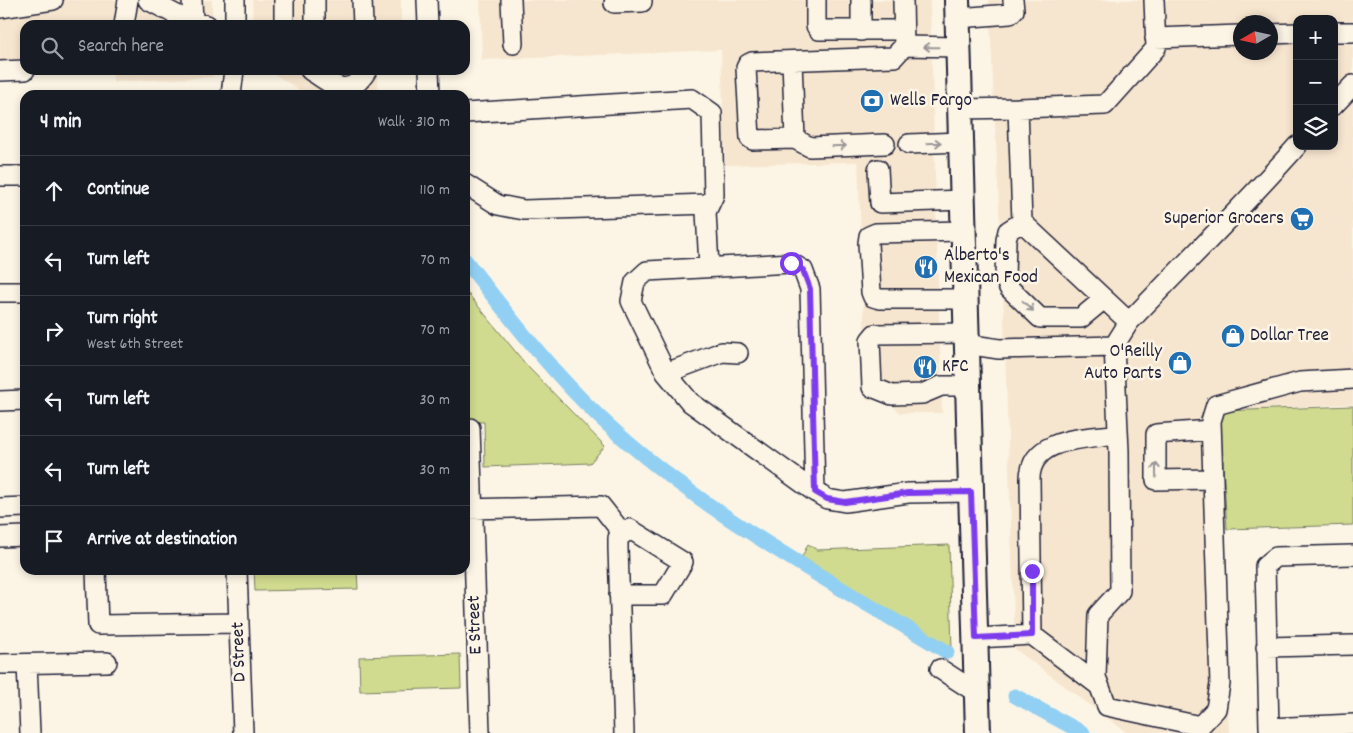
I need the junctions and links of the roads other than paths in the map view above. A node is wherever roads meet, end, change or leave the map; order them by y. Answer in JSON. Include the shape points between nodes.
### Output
{"nodes":[{"id":1,"x":53,"y":0,"type":"edge"},
{"id":2,"x":128,"y":0,"type":"edge"},
{"id":3,"x":148,"y":0,"type":"edge"},
{"id":4,"x":192,"y":0,"type":"edge"},
{"id":5,"x":234,"y":0,"type":"edge"},
{"id":6,"x":284,"y":0,"type":"edge"},
{"id":7,"x":315,"y":0,"type":"edge"},
{"id":8,"x":362,"y":0,"type":"edge"},
{"id":9,"x":370,"y":0,"type":"edge"},
{"id":10,"x":427,"y":0,"type":"edge"},
{"id":11,"x":511,"y":0,"type":"edge"},
{"id":12,"x":642,"y":0,"type":"edge"},
{"id":13,"x":816,"y":0,"type":"edge"},
{"id":14,"x":861,"y":0,"type":"edge"},
{"id":15,"x":902,"y":0,"type":"edge"},
{"id":16,"x":1013,"y":0,"type":"edge"},
{"id":17,"x":1154,"y":0,"type":"edge"},
{"id":18,"x":614,"y":3,"type":"dead end"},
{"id":19,"x":0,"y":8,"type":"edge"},
{"id":20,"x":957,"y":9,"type":"edge"},
{"id":21,"x":125,"y":20,"type":"edge"},
{"id":22,"x":191,"y":20,"type":"edge"},
{"id":23,"x":199,"y":20,"type":"edge"},
{"id":24,"x":235,"y":20,"type":"edge"},
{"id":25,"x":284,"y":20,"type":"edge"},
{"id":26,"x":315,"y":20,"type":"edge"},
{"id":27,"x":363,"y":20,"type":"edge"},
{"id":28,"x":370,"y":20,"type":"edge"},
{"id":29,"x":428,"y":20,"type":"edge"},
{"id":30,"x":861,"y":31,"type":"junction"},
{"id":31,"x":1338,"y":32,"type":"edge"},
{"id":32,"x":1353,"y":32,"type":"edge"},
{"id":33,"x":1293,"y":33,"type":"edge"},
{"id":34,"x":1278,"y":34,"type":"edge"},
{"id":35,"x":1233,"y":35,"type":"edge"},
{"id":36,"x":903,"y":38,"type":"junction"},
{"id":37,"x":1155,"y":38,"type":"junction"},
{"id":38,"x":513,"y":44,"type":"dead end"},
{"id":39,"x":958,"y":47,"type":"junction"},
{"id":40,"x":792,"y":61,"type":"junction"},
{"id":41,"x":20,"y":70,"type":"edge"},
{"id":42,"x":0,"y":71,"type":"edge"},
{"id":43,"x":233,"y":75,"type":"edge"},
{"id":44,"x":317,"y":75,"type":"edge"},
{"id":45,"x":364,"y":75,"type":"edge"},
{"id":46,"x":429,"y":75,"type":"edge"},
{"id":47,"x":1353,"y":85,"type":"edge"},
{"id":48,"x":232,"y":90,"type":"edge"},
{"id":49,"x":430,"y":90,"type":"edge"},
{"id":50,"x":1338,"y":101,"type":"edge"},
{"id":51,"x":1018,"y":108,"type":"junction"},
{"id":52,"x":960,"y":109,"type":"junction"},
{"id":53,"x":470,"y":113,"type":"edge"},
{"id":54,"x":795,"y":139,"type":"junction"},
{"id":55,"x":960,"y":142,"type":"junction"},
{"id":56,"x":885,"y":144,"type":"dead end"},
{"id":57,"x":909,"y":144,"type":"dead end"},
{"id":58,"x":1293,"y":150,"type":"edge"},
{"id":59,"x":878,"y":168,"type":"dead end"},
{"id":60,"x":0,"y":176,"type":"edge"},
{"id":61,"x":20,"y":176,"type":"edge"},
{"id":62,"x":470,"y":187,"type":"edge"},
{"id":63,"x":963,"y":200,"type":"junction"},
{"id":64,"x":710,"y":204,"type":"junction"},
{"id":65,"x":1022,"y":222,"type":"junction"},
{"id":66,"x":963,"y":231,"type":"junction"},
{"id":67,"x":709,"y":266,"type":"junction"},
{"id":68,"x":0,"y":292,"type":"edge"},
{"id":69,"x":20,"y":292,"type":"edge"},
{"id":70,"x":965,"y":299,"type":"junction"},
{"id":71,"x":1104,"y":299,"type":"junction"},
{"id":72,"x":1129,"y":322,"type":"junction"},
{"id":73,"x":966,"y":338,"type":"junction"},
{"id":74,"x":1114,"y":346,"type":"junction"},
{"id":75,"x":738,"y":353,"type":"dead end"},
{"id":76,"x":666,"y":373,"type":"junction"},
{"id":77,"x":1353,"y":379,"type":"edge"},
{"id":78,"x":968,"y":386,"type":"junction"},
{"id":79,"x":20,"y":400,"type":"edge"},
{"id":80,"x":0,"y":401,"type":"edge"},
{"id":81,"x":1211,"y":430,"type":"junction"},
{"id":82,"x":1118,"y":434,"type":"junction"},
{"id":83,"x":1212,"y":478,"type":"junction"},
{"id":84,"x":815,"y":492,"type":"junction"},
{"id":85,"x":971,"y":492,"type":"junction"},
{"id":86,"x":20,"y":507,"type":"edge"},
{"id":87,"x":0,"y":508,"type":"edge"},
{"id":88,"x":470,"y":509,"type":"edge"},
{"id":89,"x":470,"y":529,"type":"edge"},
{"id":90,"x":623,"y":534,"type":"junction"},
{"id":91,"x":20,"y":536,"type":"edge"},
{"id":92,"x":0,"y":537,"type":"edge"},
{"id":93,"x":1353,"y":555,"type":"edge"},
{"id":94,"x":96,"y":575,"type":"edge"},
{"id":95,"x":238,"y":575,"type":"edge"},
{"id":96,"x":619,"y":595,"type":"junction"},
{"id":97,"x":239,"y":622,"type":"junction"},
{"id":98,"x":1032,"y":635,"type":"junction"},
{"id":99,"x":976,"y":638,"type":"junction"},
{"id":100,"x":1353,"y":645,"type":"edge"},
{"id":101,"x":1266,"y":647,"type":"junction"},
{"id":102,"x":107,"y":662,"type":"dead end"},
{"id":103,"x":0,"y":664,"type":"edge"},
{"id":104,"x":28,"y":664,"type":"junction"},
{"id":105,"x":940,"y":669,"type":"dead end"},
{"id":106,"x":1098,"y":685,"type":"junction"},
{"id":107,"x":977,"y":693,"type":"junction"},
{"id":108,"x":1353,"y":724,"type":"edge"},
{"id":109,"x":30,"y":733,"type":"edge"},
{"id":110,"x":244,"y":733,"type":"edge"},
{"id":111,"x":480,"y":733,"type":"edge"},
{"id":112,"x":624,"y":733,"type":"edge"},
{"id":113,"x":978,"y":733,"type":"edge"}],
"edges":[{"from":1,"to":19,"type":"street"},
{"from":2,"to":21,"type":"street"},
{"from":3,"to":22,"type":"street"},
{"from":4,"to":23,"type":"street"},
{"from":5,"to":24,"type":"street"},
{"from":6,"to":25,"type":"street"},
{"from":7,"to":26,"type":"street"},
{"from":8,"to":27,"type":"street"},
{"from":9,"to":28,"type":"street"},
{"from":10,"to":29,"type":"street"},
{"from":11,"to":38,"type":"street"},
{"from":12,"to":18,"type":"street"},
{"from":13,"to":30,"type":"street","via":[[816,26],[819,30]]},
{"from":14,"to":30,"type":"street"},
{"from":15,"to":36,"type":"street"},
{"from":16,"to":20,"type":"street","via":[[1014,10],[1010,14]]},
{"from":17,"to":37,"type":"street"},
{"from":20,"to":39,"type":"main road"},
{"from":30,"to":36,"type":"street"},
{"from":31,"to":32,"type":"street"},
{"from":33,"to":34,"type":"street"},
{"from":35,"to":37,"type":"street"},
{"from":39,"to":36,"type":"street","one_way":true},
{"from":36,"to":40,"type":"street","via":[[894,57]]},
{"from":37,"to":51,"type":"street","via":[[1156,48],[1105,105]]},
{"from":39,"to":52,"type":"main road"},
{"from":40,"to":54,"type":"street"},
{"from":40,"to":54,"type":"street","via":[[748,64],[748,134],[753,140]]},
{"from":41,"to":42,"type":"street"},
{"from":43,"to":48,"type":"street"},
{"from":44,"to":45,"type":"street","via":[[336,88],[345,88]]},
{"from":46,"to":49,"type":"street"},
{"from":47,"to":50,"type":"street"},
{"from":51,"to":52,"type":"street"},
{"from":51,"to":65,"type":"street"},
{"from":52,"to":55,"type":"main road"},
{"from":53,"to":64,"type":"street","via":[[692,99],[712,113],[714,195]]},
{"from":54,"to":56,"type":"street","one_way":true,"via":[[810,146]]},
{"from":57,"to":55,"type":"street","one_way":true},
{"from":55,"to":63,"type":"main road"},
{"from":58,"to":72,"type":"street"},
{"from":59,"to":63,"type":"street","via":[[880,203]]},
{"from":60,"to":61,"type":"street"},
{"from":62,"to":64,"type":"street","via":[[498,205],[524,210]]},
{"from":63,"to":66,"type":"main road"},
{"from":64,"to":67,"type":"street","via":[[706,212]]},
{"from":65,"to":71,"type":"street"},
{"from":65,"to":71,"type":"street","one_way":true,"via":[[1008,231],[1005,279],[1040,318],[1081,318]]},
{"from":66,"to":70,"type":"main road"},
{"from":66,"to":70,"type":"street","via":[[876,233],[869,236],[868,242],[873,297]]},
{"from":67,"to":76,"type":"street","via":[[647,271],[635,282],[631,301]]},
{"from":67,"to":84,"type":"street","via":[[791,263],[803,270],[810,289]]},
{"from":68,"to":69,"type":"street"},
{"from":70,"to":73,"type":"main road"},
{"from":71,"to":72,"type":"street"},
{"from":72,"to":74,"type":"street"},
{"from":73,"to":74,"type":"street","via":[[999,349]]},
{"from":73,"to":78,"type":"main road"},
{"from":73,"to":78,"type":"street","via":[[880,334],[877,346],[879,377],[891,388]]},
{"from":74,"to":82,"type":"street"},
{"from":75,"to":76,"type":"street","via":[[722,352]]},
{"from":76,"to":84,"type":"street","via":[[690,402]]},
{"from":77,"to":81,"type":"street","via":[[1300,382],[1216,405]]},
{"from":78,"to":85,"type":"main road"},
{"from":79,"to":80,"type":"street"},
{"from":81,"to":83,"type":"street"},
{"from":83,"to":81,"type":"street","one_way":true,"via":[[1156,480],[1156,434]]},
{"from":82,"to":98,"type":"street","via":[[1061,441],[1041,452],[1032,463]]},
{"from":82,"to":106,"type":"street","via":[[1120,591],[1098,615]]},
{"from":83,"to":106,"type":"street","via":[[1220,684],[1216,709],[1200,726],[1107,706]]},
{"from":84,"to":85,"type":"street","via":[[827,499],[845,502],[908,493]]},
{"from":85,"to":99,"type":"main road"},
{"from":86,"to":87,"type":"street"},
{"from":88,"to":90,"type":"street","via":[[601,506]]},
{"from":89,"to":111,"type":"street","name":"E Street"},
{"from":90,"to":96,"type":"street","via":[[618,538]]},
{"from":90,"to":96,"type":"street","via":[[630,529],[683,562],[663,595]]},
{"from":91,"to":92,"type":"street"},
{"from":93,"to":101,"type":"street","via":[[1276,557],[1265,566]]},
{"from":94,"to":97,"type":"street","via":[[98,625]]},
{"from":95,"to":97,"type":"street","name":"D Street"},
{"from":96,"to":112,"type":"street"},
{"from":97,"to":110,"type":"street","name":"D Street"},
{"from":98,"to":99,"type":"street"},
{"from":98,"to":106,"type":"street"},
{"from":99,"to":107,"type":"main road"},
{"from":100,"to":101,"type":"street"},
{"from":101,"to":108,"type":"street","via":[[1268,728]]},
{"from":102,"to":104,"type":"street"},
{"from":103,"to":104,"type":"street"},
{"from":104,"to":109,"type":"street"},
{"from":105,"to":107,"type":"street"},
{"from":107,"to":113,"type":"main road"}]}
